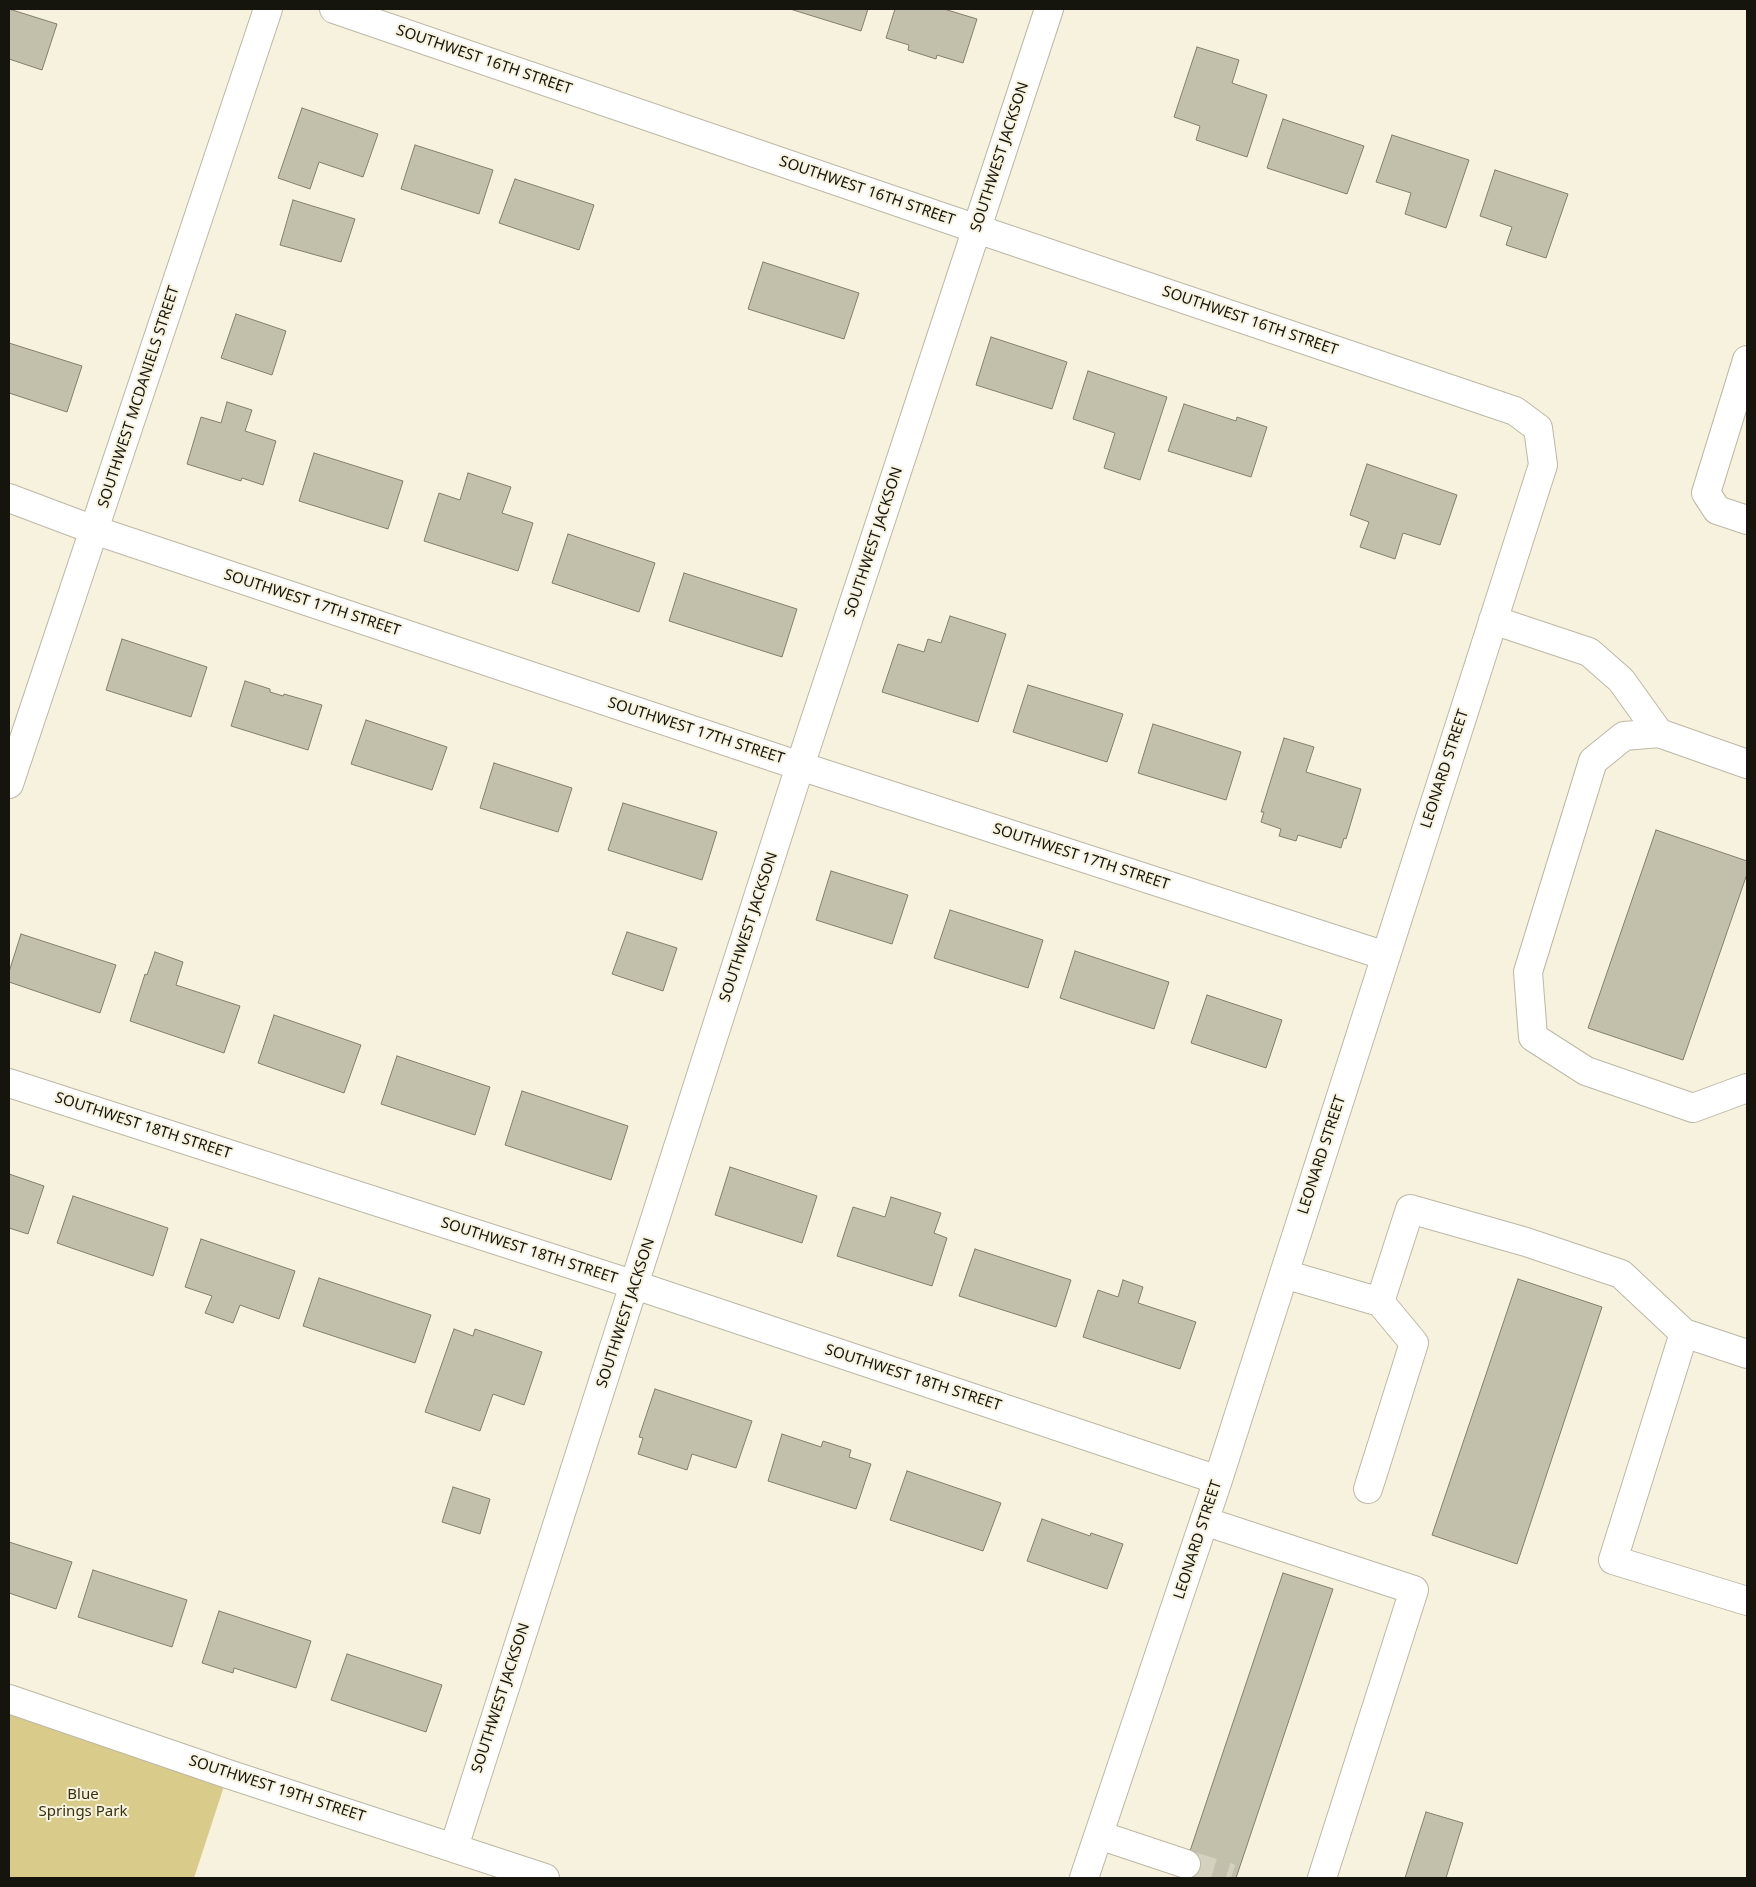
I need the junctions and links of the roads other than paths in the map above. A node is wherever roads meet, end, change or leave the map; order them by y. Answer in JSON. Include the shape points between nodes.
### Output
{"nodes":[{"id":1,"x":268,"y":9,"type":"edge"},
{"id":2,"x":334,"y":9,"type":"edge"},
{"id":3,"x":1049,"y":9,"type":"edge"},
{"id":4,"x":976,"y":229,"type":"junction"},
{"id":5,"x":1747,"y":360,"type":"edge"},
{"id":6,"x":1538,"y":428,"type":"joint"},
{"id":7,"x":9,"y":498,"type":"edge"},
{"id":8,"x":1747,"y":520,"type":"edge"},
{"id":9,"x":94,"y":530,"type":"junction"},
{"id":10,"x":1493,"y":620,"type":"junction"},
{"id":11,"x":1659,"y":733,"type":"junction"},
{"id":12,"x":1747,"y":764,"type":"edge"},
{"id":13,"x":800,"y":766,"type":"junction"},
{"id":14,"x":9,"y":784,"type":"edge"},
{"id":15,"x":1386,"y":956,"type":"junction"},
{"id":16,"x":9,"y":1083,"type":"edge"},
{"id":17,"x":1747,"y":1088,"type":"edge"},
{"id":18,"x":1284,"y":1274,"type":"junction"},
{"id":19,"x":635,"y":1285,"type":"junction"},
{"id":20,"x":1380,"y":1302,"type":"junction"},
{"id":21,"x":1684,"y":1333,"type":"junction"},
{"id":22,"x":1747,"y":1354,"type":"edge"},
{"id":23,"x":1218,"y":1480,"type":"junction"},
{"id":24,"x":1368,"y":1489,"type":"dead end"},
{"id":25,"x":1204,"y":1521,"type":"junction"},
{"id":26,"x":1747,"y":1601,"type":"edge"},
{"id":27,"x":9,"y":1699,"type":"edge"},
{"id":28,"x":1099,"y":1835,"type":"junction"},
{"id":29,"x":454,"y":1847,"type":"junction"},
{"id":30,"x":1186,"y":1864,"type":"tunnel mouth"},
{"id":31,"x":545,"y":1878,"type":"edge"},
{"id":32,"x":1084,"y":1878,"type":"edge"},
{"id":33,"x":1322,"y":1878,"type":"edge"}],
"edges":[{"from":1,"to":9,"type":"street","name":"SOUTHWEST MCDANIELS STREET"},
{"from":2,"to":4,"type":"street","name":"SOUTHWEST 16TH STREET"},
{"from":3,"to":4,"type":"street","name":"SOUTHWEST JACKSON"},
{"from":4,"to":6,"type":"street","name":"SOUTHWEST 16TH STREET","via":[[1515,410]]},
{"from":4,"to":13,"type":"street","name":"SOUTHWEST JACKSON"},
{"from":5,"to":8,"type":"street","via":[[1706,493],[1717,510]]},
{"from":6,"to":10,"type":"street","name":"LEONARD STREET","via":[[1543,466]]},
{"from":7,"to":9,"type":"street","name":"SOUTHWEST 17TH STREET"},
{"from":9,"to":13,"type":"street","name":"SOUTHWEST 17TH STREET"},
{"from":9,"to":14,"type":"street","name":"SOUTHWEST MCDANIELS STREET"},
{"from":10,"to":11,"type":"street","via":[[1590,652],[1620,680]]},
{"from":10,"to":15,"type":"street","name":"LEONARD STREET"},
{"from":11,"to":12,"type":"street"},
{"from":11,"to":17,"type":"street","via":[[1624,736],[1593,761],[1528,972],[1533,1037],[1586,1071],[1693,1108]]},
{"from":13,"to":15,"type":"street","name":"SOUTHWEST 17TH STREET"},
{"from":13,"to":19,"type":"street","name":"SOUTHWEST JACKSON"},
{"from":15,"to":18,"type":"street","name":"LEONARD STREET"},
{"from":16,"to":19,"type":"street","name":"SOUTHWEST 18TH STREET"},
{"from":18,"to":20,"type":"street"},
{"from":18,"to":23,"type":"street","name":"LEONARD STREET"},
{"from":19,"to":23,"type":"street","name":"SOUTHWEST 18TH STREET"},
{"from":19,"to":29,"type":"street","name":"SOUTHWEST JACKSON"},
{"from":20,"to":21,"type":"street","via":[[1410,1209],[1526,1242],[1621,1274]]},
{"from":20,"to":24,"type":"street","via":[[1414,1343]]},
{"from":21,"to":22,"type":"street"},
{"from":21,"to":26,"type":"street","via":[[1613,1560]]},
{"from":23,"to":25,"type":"street","name":"LEONARD STREET"},
{"from":25,"to":28,"type":"street","name":"LEONARD STREET"},
{"from":25,"to":33,"type":"street","via":[[1414,1590]]},
{"from":27,"to":29,"type":"street","name":"SOUTHWEST 19TH STREET"},
{"from":28,"to":30,"type":"street"},
{"from":28,"to":32,"type":"street","name":"LEONARD STREET"},
{"from":29,"to":31,"type":"street","name":"SOUTHWEST 19TH STREET"}]}
